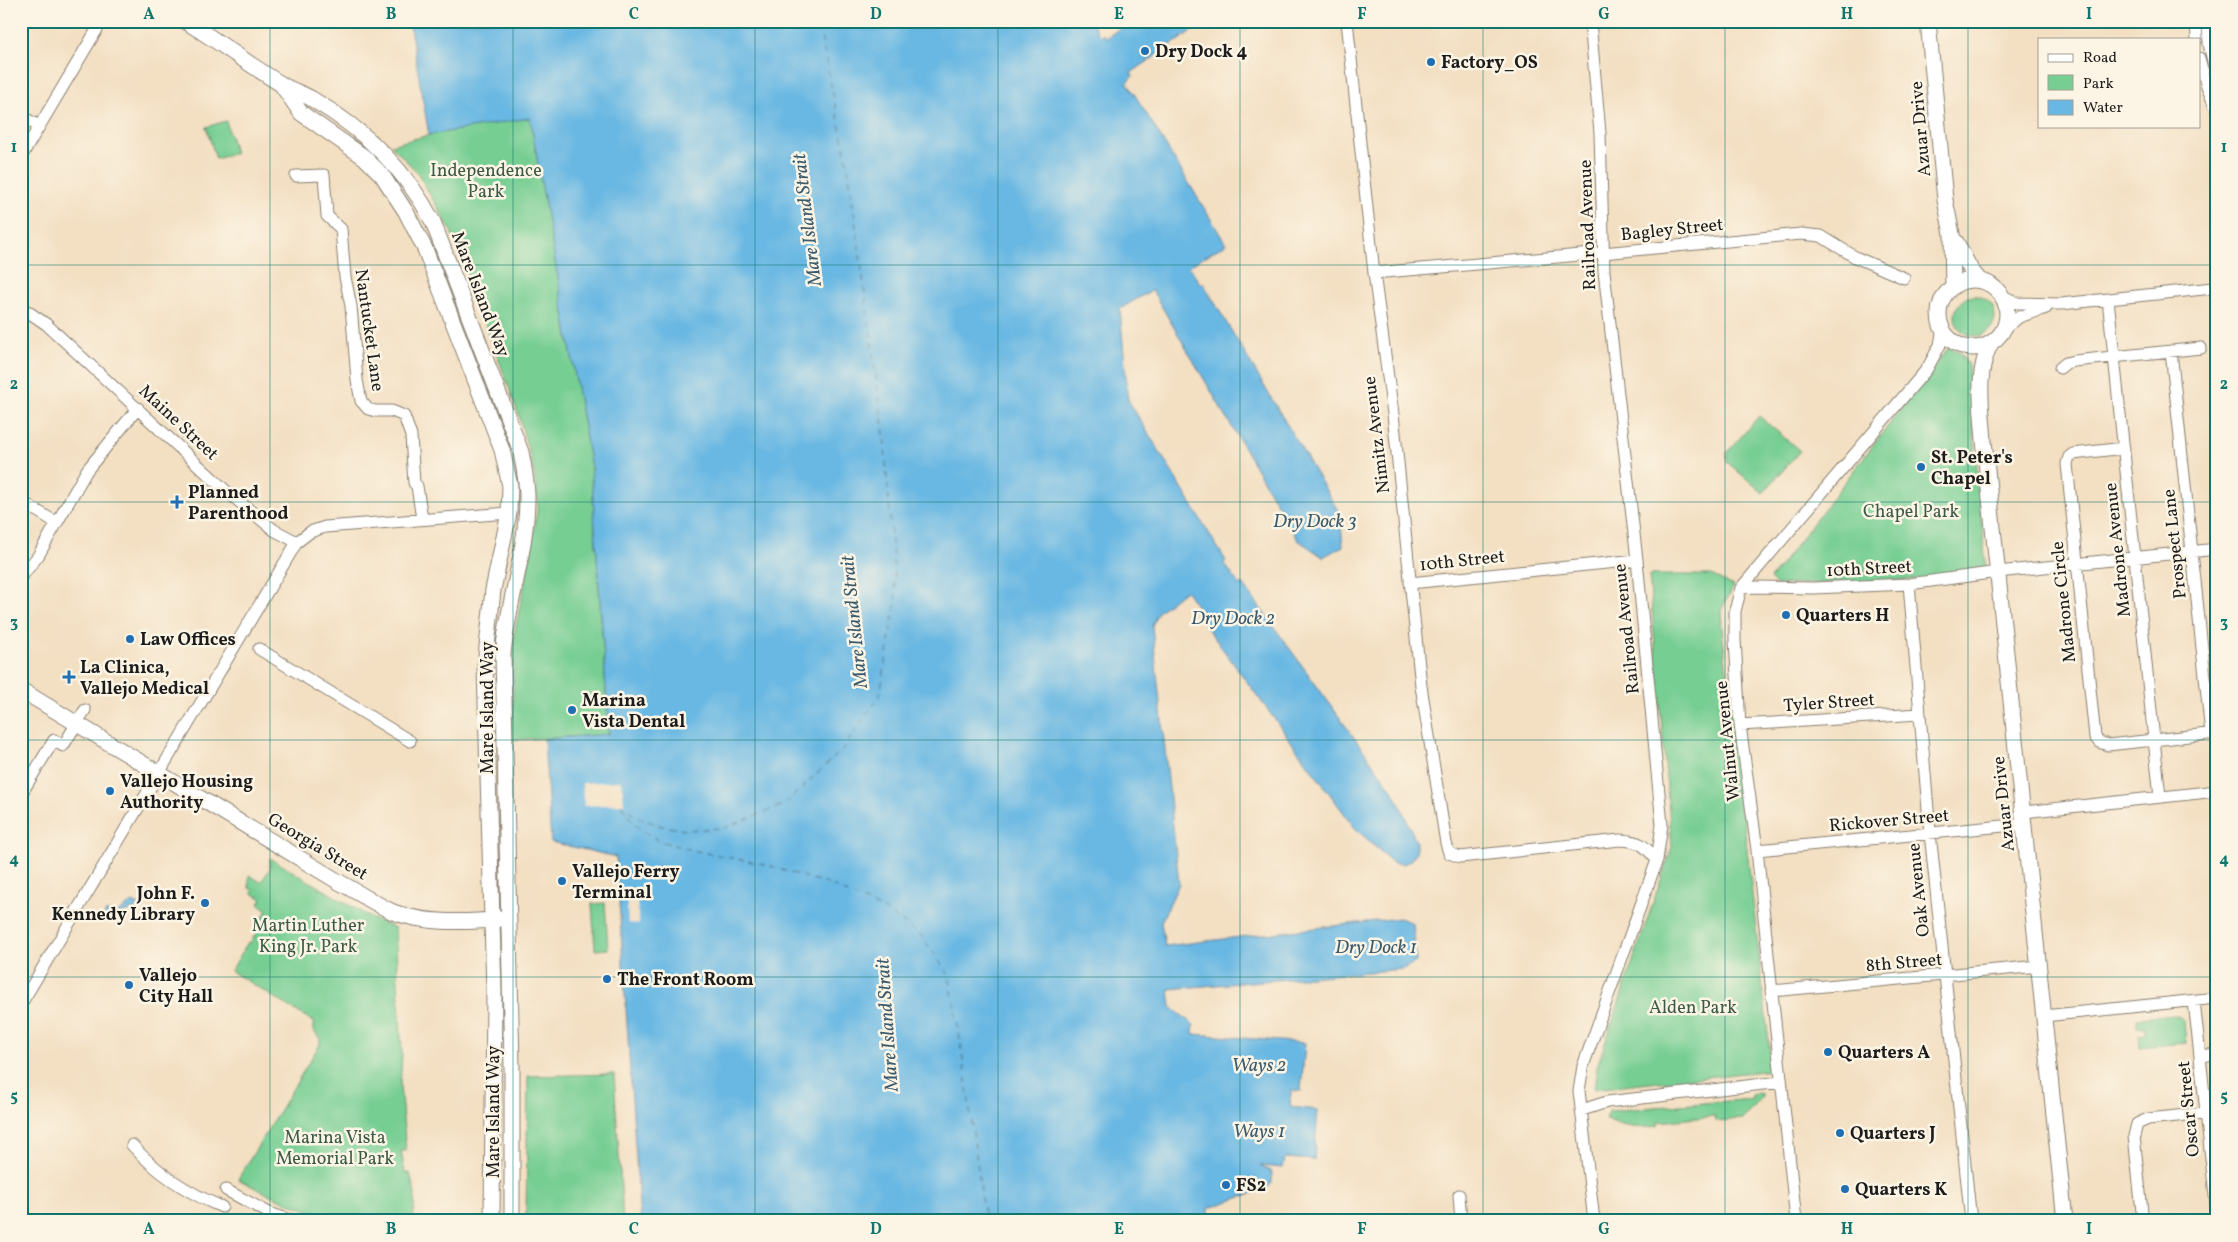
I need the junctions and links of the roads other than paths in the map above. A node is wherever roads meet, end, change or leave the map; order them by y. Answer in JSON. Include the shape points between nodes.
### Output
{"nodes":[{"id":1,"x":102,"y":21,"type":"edge"},
{"id":2,"x":185,"y":21,"type":"edge"},
{"id":3,"x":1347,"y":21,"type":"edge"},
{"id":4,"x":1590,"y":21,"type":"edge"},
{"id":5,"x":1928,"y":21,"type":"edge"},
{"id":6,"x":2196,"y":21,"type":"edge"},
{"id":7,"x":2208,"y":21,"type":"edge"},
{"id":8,"x":2197,"y":38,"type":"edge"},
{"id":9,"x":2200,"y":62,"type":"edge"},
{"id":10,"x":2217,"y":79,"type":"edge"},
{"id":11,"x":282,"y":85,"type":"junction"},
{"id":12,"x":2217,"y":111,"type":"edge"},
{"id":13,"x":21,"y":116,"type":"edge"},
{"id":14,"x":39,"y":126,"type":"junction"},
{"id":15,"x":21,"y":157,"type":"edge"},
{"id":16,"x":296,"y":176,"type":"dead end"},
{"id":17,"x":1952,"y":234,"type":"junction"},
{"id":18,"x":1603,"y":253,"type":"junction"},
{"id":19,"x":1374,"y":272,"type":"junction"},
{"id":20,"x":1904,"y":278,"type":"dead end"},
{"id":21,"x":1980,"y":281,"type":"junction"},
{"id":22,"x":1953,"y":287,"type":"junction"},
{"id":23,"x":2213,"y":288,"type":"dead end"},
{"id":24,"x":2002,"y":295,"type":"junction"},
{"id":25,"x":2108,"y":299,"type":"junction"},
{"id":26,"x":2062,"y":304,"type":"junction"},
{"id":27,"x":21,"y":307,"type":"edge"},
{"id":28,"x":1943,"y":328,"type":"junction"},
{"id":29,"x":2002,"y":331,"type":"junction"},
{"id":30,"x":1991,"y":343,"type":"junction"},
{"id":31,"x":1960,"y":345,"type":"junction"},
{"id":32,"x":2201,"y":348,"type":"dead end"},
{"id":33,"x":2171,"y":351,"type":"junction"},
{"id":34,"x":2114,"y":357,"type":"junction"},
{"id":35,"x":2060,"y":368,"type":"dead end"},
{"id":36,"x":1981,"y":384,"type":"junction"},
{"id":37,"x":138,"y":408,"type":"junction"},
{"id":38,"x":2124,"y":448,"type":"junction"},
{"id":39,"x":21,"y":501,"type":"edge"},
{"id":40,"x":527,"y":512,"type":"junction"},
{"id":41,"x":509,"y":513,"type":"junction"},
{"id":42,"x":422,"y":519,"type":"junction"},
{"id":43,"x":56,"y":523,"type":"junction"},
{"id":44,"x":298,"y":542,"type":"junction"},
{"id":45,"x":2217,"y":549,"type":"edge"},
{"id":46,"x":2192,"y":552,"type":"junction"},
{"id":47,"x":2135,"y":558,"type":"junction"},
{"id":48,"x":1637,"y":560,"type":"junction"},
{"id":49,"x":2077,"y":564,"type":"junction"},
{"id":50,"x":1998,"y":572,"type":"junction"},
{"id":51,"x":21,"y":577,"type":"edge"},
{"id":52,"x":1410,"y":583,"type":"junction"},
{"id":53,"x":1909,"y":584,"type":"junction"},
{"id":54,"x":1742,"y":588,"type":"junction"},
{"id":55,"x":258,"y":649,"type":"dead end"},
{"id":56,"x":21,"y":690,"type":"edge"},
{"id":57,"x":85,"y":710,"type":"dead end"},
{"id":58,"x":1920,"y":714,"type":"junction"},
{"id":59,"x":78,"y":724,"type":"junction"},
{"id":60,"x":1740,"y":726,"type":"junction"},
{"id":61,"x":2214,"y":734,"type":"edge"},
{"id":62,"x":2154,"y":740,"type":"junction"},
{"id":63,"x":410,"y":741,"type":"dead end"},
{"id":64,"x":159,"y":773,"type":"junction"},
{"id":65,"x":2217,"y":791,"type":"edge"},
{"id":66,"x":21,"y":794,"type":"edge"},
{"id":67,"x":2160,"y":797,"type":"junction"},
{"id":68,"x":2023,"y":818,"type":"junction"},
{"id":69,"x":1930,"y":833,"type":"junction"},
{"id":70,"x":1757,"y":850,"type":"junction"},
{"id":71,"x":1657,"y":860,"type":"junction"},
{"id":72,"x":509,"y":918,"type":"junction"},
{"id":73,"x":492,"y":920,"type":"junction"},
{"id":74,"x":2039,"y":966,"type":"junction"},
{"id":75,"x":1946,"y":976,"type":"junction"},
{"id":76,"x":1771,"y":991,"type":"junction"},
{"id":77,"x":2217,"y":998,"type":"edge"},
{"id":78,"x":2194,"y":1000,"type":"junction"},
{"id":79,"x":21,"y":1004,"type":"edge"},
{"id":80,"x":2044,"y":1016,"type":"junction"},
{"id":81,"x":2217,"y":1054,"type":"edge"},
{"id":82,"x":2200,"y":1056,"type":"junction"},
{"id":83,"x":1781,"y":1082,"type":"junction"},
{"id":84,"x":1582,"y":1110,"type":"junction"},
{"id":85,"x":2206,"y":1113,"type":"junction"},
{"id":86,"x":132,"y":1146,"type":"dead end"},
{"id":87,"x":226,"y":1190,"type":"dead end"},
{"id":88,"x":1459,"y":1195,"type":"dead end"},
{"id":89,"x":222,"y":1207,"type":"dead end"},
{"id":90,"x":2217,"y":1214,"type":"edge"},
{"id":91,"x":293,"y":1221,"type":"edge"},
{"id":92,"x":492,"y":1221,"type":"edge"},
{"id":93,"x":512,"y":1221,"type":"edge"},
{"id":94,"x":1461,"y":1221,"type":"edge"},
{"id":95,"x":1594,"y":1221,"type":"edge"},
{"id":96,"x":1796,"y":1221,"type":"edge"},
{"id":97,"x":1971,"y":1221,"type":"edge"},
{"id":98,"x":2065,"y":1221,"type":"edge"},
{"id":99,"x":2143,"y":1221,"type":"edge"}],
"edges":[{"from":1,"to":14,"type":"street"},
{"from":2,"to":11,"type":"main road"},
{"from":3,"to":19,"type":"street","name":"Nimitz Avenue"},
{"from":4,"to":18,"type":"street","name":"Railroad Avenue","via":[[1600,132]]},
{"from":5,"to":17,"type":"main road","name":"Azuar Drive","via":[[1945,200]]},
{"from":6,"to":8,"type":"street"},
{"from":7,"to":10,"type":"street","via":[[2209,44]]},
{"from":9,"to":12,"type":"street"},
{"from":11,"to":40,"type":"main road","name":"Mare Island Way","via":[[311,98],[372,142],[395,165],[422,201],[433,222],[521,452],[526,475]]},
{"from":11,"to":41,"type":"main road","name":"Mare Island Way","via":[[301,112],[349,145],[382,175],[406,212],[425,249],[502,450],[510,486]]},
{"from":13,"to":14,"type":"street"},
{"from":14,"to":15,"type":"street"},
{"from":16,"to":42,"type":"street","name":"Nantucket Lane","via":[[324,175],[327,216],[341,229],[361,401],[376,411],[392,411],[404,416],[411,436],[414,483]]},
{"from":17,"to":21,"type":"main road","name":"Azuar Drive","via":[[1965,261]]},
{"from":17,"to":22,"type":"main road","name":"Azuar Drive"},
{"from":18,"to":19,"type":"street","name":"Bagley Street"},
{"from":18,"to":20,"type":"street","name":"Bagley Street","via":[[1801,234],[1821,236],[1855,257]]},
{"from":18,"to":48,"type":"street","name":"Railroad Avenue"},
{"from":19,"to":52,"type":"street","name":"Nimitz Avenue","via":[[1393,414]]},
{"from":21,"to":22,"type":"main road","via":[[1961,282]]},
{"from":21,"to":24,"type":"main road","via":[[1996,288]]},
{"from":22,"to":28,"type":"main road","via":[[1941,305]]},
{"from":23,"to":25,"type":"street"},
{"from":24,"to":26,"type":"street","via":[[2017,303]]},
{"from":24,"to":29,"type":"main road","via":[[2007,319]]},
{"from":25,"to":26,"type":"street"},
{"from":25,"to":34,"type":"street","name":"Madrone Avenue"},
{"from":26,"to":29,"type":"street","via":[[2019,317]]},
{"from":27,"to":37,"type":"street","name":"Maine Street","via":[[46,324]]},
{"from":28,"to":31,"type":"main road"},
{"from":28,"to":54,"type":"street","name":"Walnut Avenue","via":[[1940,345],[1927,369]]},
{"from":29,"to":30,"type":"main road"},
{"from":30,"to":31,"type":"main road","via":[[1976,347]]},
{"from":30,"to":36,"type":"main road","name":"Azuar Drive","via":[[1984,360]]},
{"from":31,"to":36,"type":"main road","name":"Azuar Drive","via":[[1972,359]]},
{"from":32,"to":33,"type":"street"},
{"from":33,"to":34,"type":"street"},
{"from":33,"to":46,"type":"street","name":"Prospect Lane"},
{"from":34,"to":35,"type":"street","via":[[2074,361]]},
{"from":34,"to":38,"type":"street","name":"Madrone Avenue"},
{"from":36,"to":50,"type":"main road","name":"Azuar Drive"},
{"from":37,"to":43,"type":"street","via":[[95,458]]},
{"from":37,"to":44,"type":"street","name":"Maine Street","via":[[233,497],[274,530]]},
{"from":38,"to":47,"type":"street","name":"Madrone Avenue"},
{"from":38,"to":49,"type":"street","name":"Madrone Circle","via":[[2073,454],[2067,460]]},
{"from":39,"to":43,"type":"street"},
{"from":40,"to":41,"type":"main road"},
{"from":40,"to":72,"type":"main road","name":"Mare Island Way","via":[[503,654]]},
{"from":41,"to":42,"type":"street"},
{"from":41,"to":73,"type":"main road","name":"Mare Island Way","via":[[493,590],[485,666]]},
{"from":42,"to":44,"type":"street","via":[[326,527],[310,532]]},
{"from":43,"to":51,"type":"street","via":[[38,556]]},
{"from":44,"to":64,"type":"street"},
{"from":45,"to":46,"type":"street","name":"10th Street"},
{"from":46,"to":47,"type":"street","name":"10th Street"},
{"from":46,"to":61,"type":"street","name":"Prospect Lane"},
{"from":47,"to":49,"type":"street","name":"10th Street"},
{"from":47,"to":62,"type":"street","name":"Madrone Avenue"},
{"from":48,"to":52,"type":"street","name":"10th Street"},
{"from":48,"to":71,"type":"street","name":"Railroad Avenue","via":[[1662,805],[1662,834]]},
{"from":49,"to":50,"type":"street","name":"10th Street"},
{"from":49,"to":62,"type":"street","name":"Madrone Circle","via":[[2095,737],[2108,745]]},
{"from":50,"to":53,"type":"street","name":"10th Street"},
{"from":50,"to":68,"type":"main road","name":"Azuar Drive"},
{"from":52,"to":71,"type":"street","name":"Nimitz Avenue","via":[[1421,686],[1449,853],[1460,857],[1636,840]]},
{"from":53,"to":54,"type":"street","name":"10th Street"},
{"from":53,"to":58,"type":"street","name":"Oak Avenue"},
{"from":54,"to":60,"type":"street","name":"Walnut Avenue","via":[[1735,611]]},
{"from":55,"to":63,"type":"street"},
{"from":56,"to":59,"type":"main road","name":"Georgia Street"},
{"from":57,"to":59,"type":"street"},
{"from":58,"to":60,"type":"street","name":"Tyler Street"},
{"from":58,"to":69,"type":"street","name":"Oak Avenue"},
{"from":59,"to":64,"type":"main road","name":"Georgia Street"},
{"from":59,"to":66,"type":"street","via":[[63,746],[54,740]]},
{"from":60,"to":70,"type":"street","name":"Walnut Avenue"},
{"from":61,"to":62,"type":"street"},
{"from":62,"to":67,"type":"street","name":"Madrone Avenue"},
{"from":64,"to":73,"type":"main road","name":"Georgia Street","via":[[392,911],[427,920]]},
{"from":64,"to":79,"type":"street"},
{"from":65,"to":67,"type":"street","name":"Rickover Street"},
{"from":67,"to":68,"type":"street","name":"Rickover Street"},
{"from":68,"to":69,"type":"street","name":"Rickover Street"},
{"from":68,"to":74,"type":"main road","name":"Azuar Drive"},
{"from":69,"to":70,"type":"street","name":"Rickover Street"},
{"from":69,"to":75,"type":"street","name":"Oak Avenue"},
{"from":70,"to":76,"type":"street","name":"Walnut Avenue"},
{"from":71,"to":84,"type":"street","name":"Railroad Avenue","via":[[1586,1055],[1580,1091]]},
{"from":72,"to":73,"type":"main road","name":"Georgia Street"},
{"from":72,"to":93,"type":"main road","name":"Mare Island Way"},
{"from":73,"to":92,"type":"main road","name":"Mare Island Way"},
{"from":74,"to":75,"type":"street","name":"8th Street"},
{"from":74,"to":80,"type":"main road","name":"Azuar Drive"},
{"from":75,"to":76,"type":"street","name":"8th Street"},
{"from":75,"to":97,"type":"street","name":"Oak Avenue"},
{"from":76,"to":83,"type":"street","name":"Walnut Avenue"},
{"from":77,"to":78,"type":"street"},
{"from":78,"to":80,"type":"street"},
{"from":78,"to":82,"type":"street","name":"Oscar Street"},
{"from":80,"to":98,"type":"main road","name":"Azuar Drive"},
{"from":81,"to":82,"type":"street"},
{"from":82,"to":85,"type":"street","name":"Oscar Street"},
{"from":83,"to":84,"type":"street","via":[[1607,1102]]},
{"from":83,"to":96,"type":"street","name":"Walnut Avenue"},
{"from":84,"to":95,"type":"street","name":"Railroad Avenue"},
{"from":85,"to":90,"type":"street","name":"Oscar Street"},
{"from":85,"to":99,"type":"street","via":[[2148,1119],[2137,1124],[2134,1136]]},
{"from":86,"to":89,"type":"street","via":[[166,1176],[197,1197]]},
{"from":87,"to":91,"type":"street","via":[[269,1213]]},
{"from":88,"to":94,"type":"street"}]}
